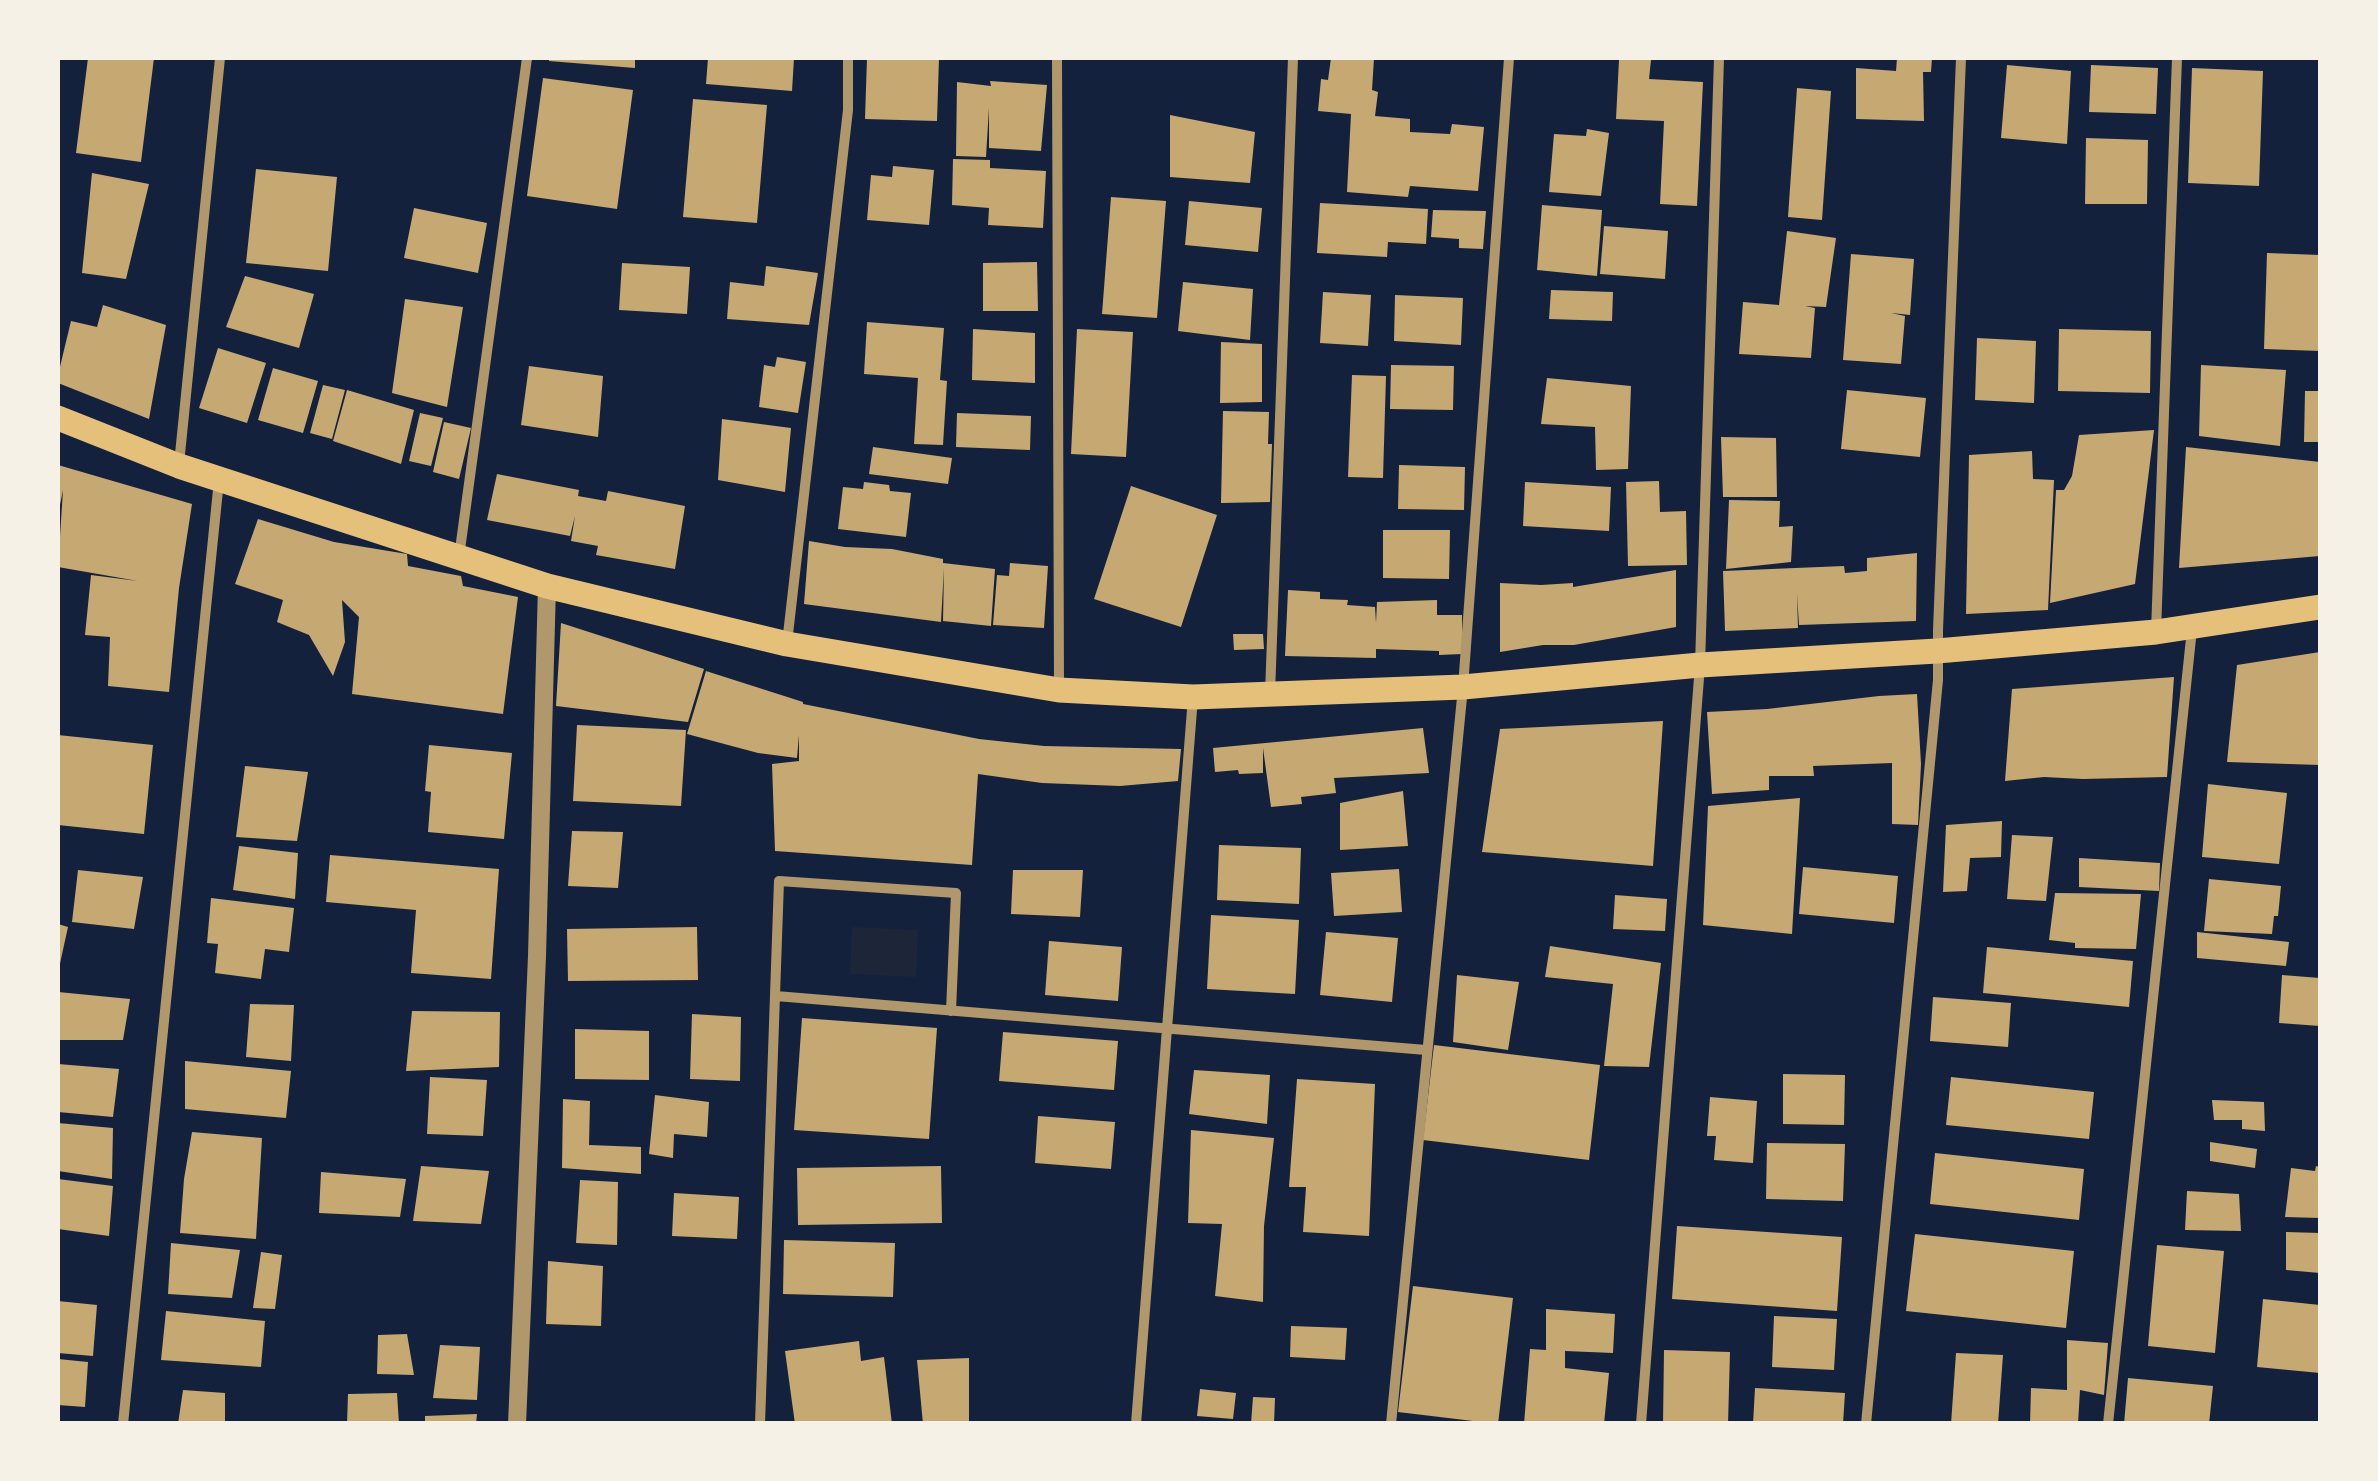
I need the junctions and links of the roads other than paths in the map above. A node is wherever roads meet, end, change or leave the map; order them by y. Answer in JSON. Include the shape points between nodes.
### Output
{"nodes":[{"id":1,"x":220,"y":58,"type":"edge"},
{"id":2,"x":527,"y":58,"type":"edge"},
{"id":3,"x":848,"y":58,"type":"edge"},
{"id":4,"x":1057,"y":58,"type":"edge"},
{"id":5,"x":1293,"y":58,"type":"edge"},
{"id":6,"x":1509,"y":58,"type":"edge"},
{"id":7,"x":1720,"y":58,"type":"edge"},
{"id":8,"x":1961,"y":58,"type":"edge"},
{"id":9,"x":2177,"y":58,"type":"edge"},
{"id":10,"x":58,"y":418,"type":"edge"},
{"id":11,"x":179,"y":466,"type":"junction"},
{"id":12,"x":220,"y":479,"type":"junction"},
{"id":13,"x":458,"y":558,"type":"junction"},
{"id":14,"x":547,"y":586,"type":"junction"},
{"id":15,"x":2320,"y":607,"type":"edge"},
{"id":16,"x":2192,"y":626,"type":"junction"},
{"id":17,"x":2156,"y":632,"type":"junction"},
{"id":18,"x":787,"y":644,"type":"junction"},
{"id":19,"x":1937,"y":651,"type":"junction"},
{"id":20,"x":1700,"y":665,"type":"junction"},
{"id":21,"x":1464,"y":687,"type":"junction"},
{"id":22,"x":1058,"y":690,"type":"junction"},
{"id":23,"x":1270,"y":695,"type":"junction"},
{"id":24,"x":1193,"y":697,"type":"junction"},
{"id":25,"x":776,"y":996,"type":"junction"},
{"id":26,"x":950,"y":1012,"type":"junction"},
{"id":27,"x":1166,"y":1030,"type":"junction"},
{"id":28,"x":1426,"y":1050,"type":"junction"},
{"id":29,"x":123,"y":1424,"type":"edge"},
{"id":30,"x":517,"y":1424,"type":"edge"},
{"id":31,"x":760,"y":1424,"type":"edge"},
{"id":32,"x":1136,"y":1424,"type":"edge"},
{"id":33,"x":1391,"y":1424,"type":"edge"},
{"id":34,"x":1640,"y":1424,"type":"edge"},
{"id":35,"x":1866,"y":1424,"type":"edge"},
{"id":36,"x":2108,"y":1424,"type":"edge"}],
"edges":[{"from":1,"to":11,"type":"street"},
{"from":2,"to":13,"type":"street"},
{"from":3,"to":18,"type":"street","via":[[848,110]]},
{"from":4,"to":22,"type":"street"},
{"from":5,"to":23,"type":"street"},
{"from":6,"to":21,"type":"street"},
{"from":7,"to":20,"type":"street"},
{"from":8,"to":19,"type":"street"},
{"from":9,"to":17,"type":"street"},
{"from":10,"to":11,"type":"main road"},
{"from":11,"to":12,"type":"main road"},
{"from":12,"to":13,"type":"main road"},
{"from":12,"to":29,"type":"street"},
{"from":13,"to":14,"type":"main road"},
{"from":14,"to":18,"type":"main road"},
{"from":14,"to":30,"type":"street"},
{"from":15,"to":16,"type":"main road"},
{"from":16,"to":17,"type":"main road"},
{"from":16,"to":36,"type":"street"},
{"from":17,"to":19,"type":"main road"},
{"from":18,"to":22,"type":"main road"},
{"from":19,"to":20,"type":"main road"},
{"from":19,"to":35,"type":"street"},
{"from":20,"to":21,"type":"main road"},
{"from":20,"to":34,"type":"street"},
{"from":21,"to":23,"type":"main road"},
{"from":21,"to":28,"type":"street"},
{"from":22,"to":24,"type":"main road"},
{"from":23,"to":24,"type":"main road"},
{"from":24,"to":27,"type":"street"},
{"from":25,"to":26,"type":"street"},
{"from":25,"to":26,"type":"street","via":[[780,881],[956,893]]},
{"from":25,"to":31,"type":"street"},
{"from":26,"to":27,"type":"street"},
{"from":27,"to":28,"type":"street"},
{"from":27,"to":32,"type":"street"},
{"from":28,"to":33,"type":"street"}]}
